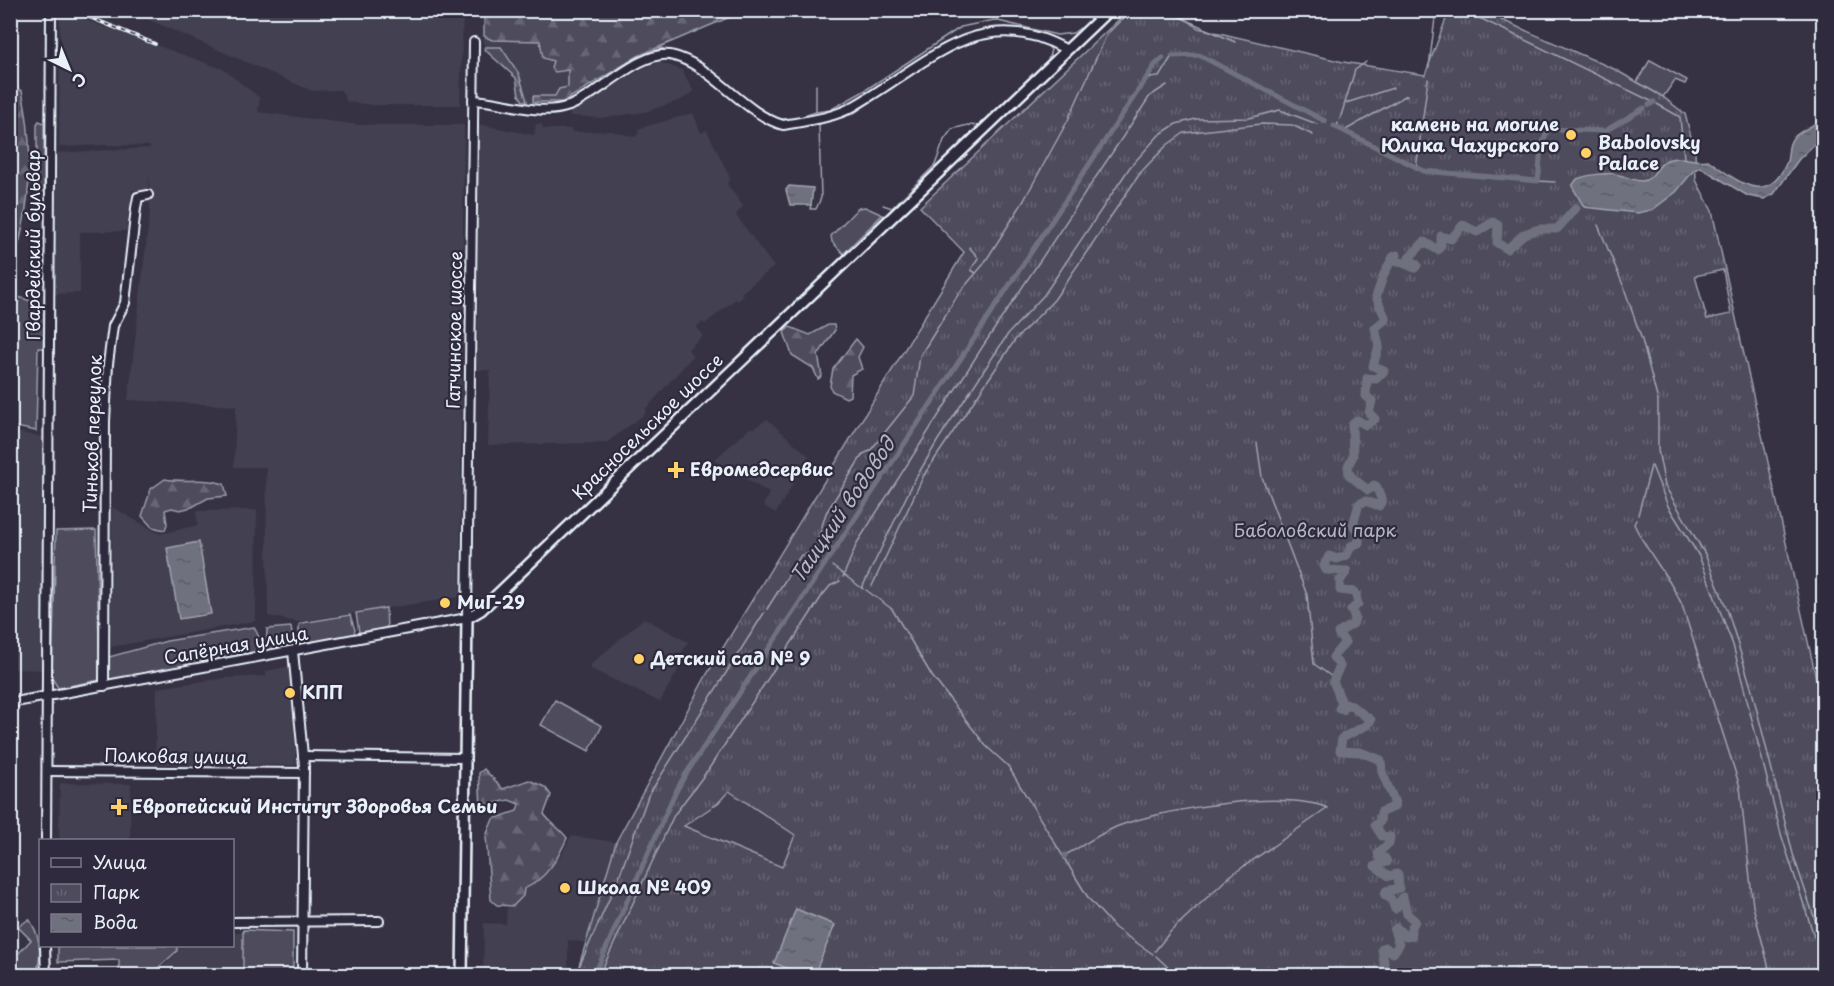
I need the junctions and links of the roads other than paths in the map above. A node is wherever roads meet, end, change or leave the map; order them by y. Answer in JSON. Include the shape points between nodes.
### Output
{"nodes":[{"id":1,"x":51,"y":10,"type":"edge"},
{"id":2,"x":1109,"y":10,"type":"edge"},
{"id":3,"x":474,"y":42,"type":"dead end"},
{"id":4,"x":1067,"y":50,"type":"junction"},
{"id":5,"x":474,"y":100,"type":"junction"},
{"id":6,"x":148,"y":195,"type":"dead end"},
{"id":7,"x":466,"y":618,"type":"junction"},
{"id":8,"x":293,"y":651,"type":"junction"},
{"id":9,"x":104,"y":686,"type":"junction"},
{"id":10,"x":48,"y":696,"type":"junction"},
{"id":11,"x":10,"y":703,"type":"edge"},
{"id":12,"x":303,"y":756,"type":"junction"},
{"id":13,"x":464,"y":758,"type":"junction"},
{"id":14,"x":48,"y":771,"type":"junction"},
{"id":15,"x":304,"y":774,"type":"junction"},
{"id":16,"x":46,"y":839,"type":"edge"},
{"id":17,"x":234,"y":921,"type":"edge"},
{"id":18,"x":379,"y":921,"type":"dead end"},
{"id":19,"x":303,"y":922,"type":"junction"},
{"id":20,"x":45,"y":947,"type":"edge"},
{"id":21,"x":46,"y":975,"type":"edge"},
{"id":22,"x":302,"y":975,"type":"edge"},
{"id":23,"x":462,"y":975,"type":"edge"}],
"edges":[{"from":1,"to":10,"type":"street","name":"Гвардейский бульвар"},
{"from":2,"to":4,"type":"main road","name":"Красносельское шоссе"},
{"from":3,"to":5,"type":"street","name":"Гатчинское шоссе"},
{"from":4,"to":5,"type":"street","via":[[1050,40],[1016,30],[998,27],[968,31],[853,107],[783,125],[693,65],[666,55],[644,60],[600,90],[561,109],[547,111]]},
{"from":4,"to":7,"type":"main road","name":"Красносельское шоссе","via":[[481,610]]},
{"from":5,"to":7,"type":"street","name":"Гатчинское шоссе"},
{"from":6,"to":9,"type":"street","name":"Тиньков переулок","via":[[138,197],[125,303],[113,326],[108,364]]},
{"from":7,"to":8,"type":"street","name":"Сапёрная улица"},
{"from":7,"to":13,"type":"main road"},
{"from":8,"to":9,"type":"street","name":"Сапёрная улица"},
{"from":8,"to":12,"type":"street"},
{"from":9,"to":10,"type":"street","name":"Сапёрная улица"},
{"from":10,"to":11,"type":"street","name":"Сапёрная улица"},
{"from":10,"to":14,"type":"street","name":"Гвардейский бульвар"},
{"from":12,"to":13,"type":"street"},
{"from":12,"to":15,"type":"street"},
{"from":13,"to":23,"type":"main road"},
{"from":14,"to":15,"type":"street","name":"Полковая улица"},
{"from":14,"to":16,"type":"street","name":"Гвардейский бульвар"},
{"from":15,"to":19,"type":"street"},
{"from":17,"to":19,"type":"street"},
{"from":18,"to":19,"type":"street"},
{"from":19,"to":22,"type":"street"},
{"from":20,"to":21,"type":"street"}]}
